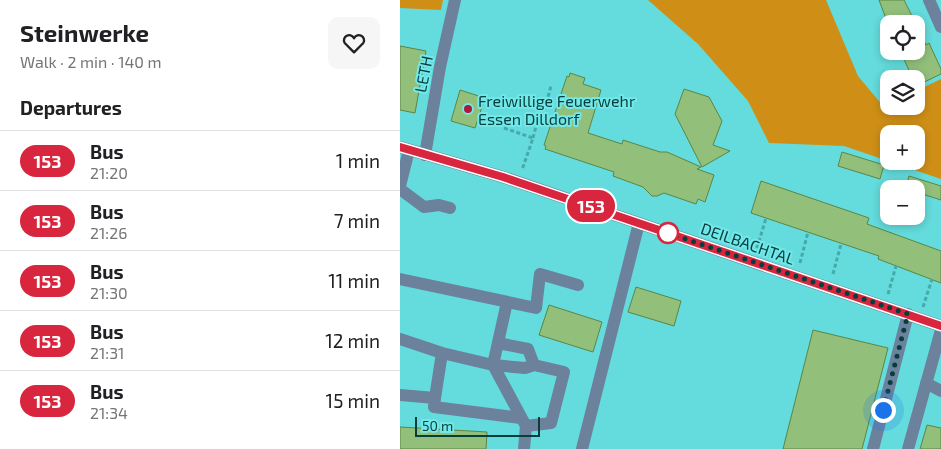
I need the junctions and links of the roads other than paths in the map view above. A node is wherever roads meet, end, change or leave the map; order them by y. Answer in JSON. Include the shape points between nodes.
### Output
{"nodes":[{"id":1,"x":455,"y":0,"type":"edge"},
{"id":2,"x":929,"y":0,"type":"edge"},
{"id":3,"x":941,"y":27,"type":"edge"},
{"id":4,"x":405,"y":149,"type":"edge"},
{"id":5,"x":425,"y":155,"type":"junction"},
{"id":6,"x":400,"y":188,"type":"edge"},
{"id":7,"x":450,"y":208,"type":"dead end"},
{"id":8,"x":640,"y":223,"type":"junction"},
{"id":9,"x":400,"y":279,"type":"edge"},
{"id":10,"x":578,"y":286,"type":"dead end"},
{"id":11,"x":507,"y":302,"type":"junction"},
{"id":12,"x":914,"y":316,"type":"junction"},
{"id":13,"x":941,"y":328,"type":"edge"},
{"id":14,"x":400,"y":339,"type":"edge"},
{"id":15,"x":498,"y":342,"type":"junction"},
{"id":16,"x":442,"y":353,"type":"junction"},
{"id":17,"x":493,"y":365,"type":"junction"},
{"id":18,"x":534,"y":365,"type":"junction"},
{"id":19,"x":926,"y":383,"type":"junction"},
{"id":20,"x":941,"y":391,"type":"edge"},
{"id":21,"x":400,"y":395,"type":"edge"},
{"id":22,"x":435,"y":398,"type":"junction"},
{"id":23,"x":523,"y":422,"type":"junction"},
{"id":24,"x":524,"y":449,"type":"edge"},
{"id":25,"x":582,"y":449,"type":"edge"},
{"id":26,"x":873,"y":449,"type":"edge"},
{"id":27,"x":908,"y":449,"type":"edge"}],
"edges":[{"from":1,"to":5,"type":"street","name":"LETH"},
{"from":2,"to":3,"type":"street"},
{"from":4,"to":5,"type":"street","name":"DEILBACHTAL"},
{"from":4,"to":6,"type":"street"},
{"from":5,"to":8,"type":"street","name":"DEILBACHTAL"},
{"from":6,"to":7,"type":"street","via":[[424,207],[439,205]]},
{"from":8,"to":12,"type":"street","name":"DEILBACHTAL"},
{"from":8,"to":25,"type":"street"},
{"from":9,"to":11,"type":"street"},
{"from":10,"to":11,"type":"street","via":[[540,274],[536,308]]},
{"from":11,"to":15,"type":"street"},
{"from":12,"to":13,"type":"street","name":"DEILBACHTAL"},
{"from":12,"to":26,"type":"street"},
{"from":13,"to":19,"type":"street"},
{"from":14,"to":16,"type":"street"},
{"from":15,"to":17,"type":"street"},
{"from":15,"to":18,"type":"street","via":[[528,349]]},
{"from":16,"to":17,"type":"street"},
{"from":16,"to":22,"type":"street"},
{"from":17,"to":18,"type":"street","via":[[525,368]]},
{"from":17,"to":23,"type":"street"},
{"from":18,"to":23,"type":"street","via":[[564,372],[551,423]]},
{"from":19,"to":20,"type":"street"},
{"from":19,"to":27,"type":"street"},
{"from":21,"to":22,"type":"street"},
{"from":22,"to":23,"type":"street","via":[[434,407]]},
{"from":23,"to":24,"type":"street"}]}
